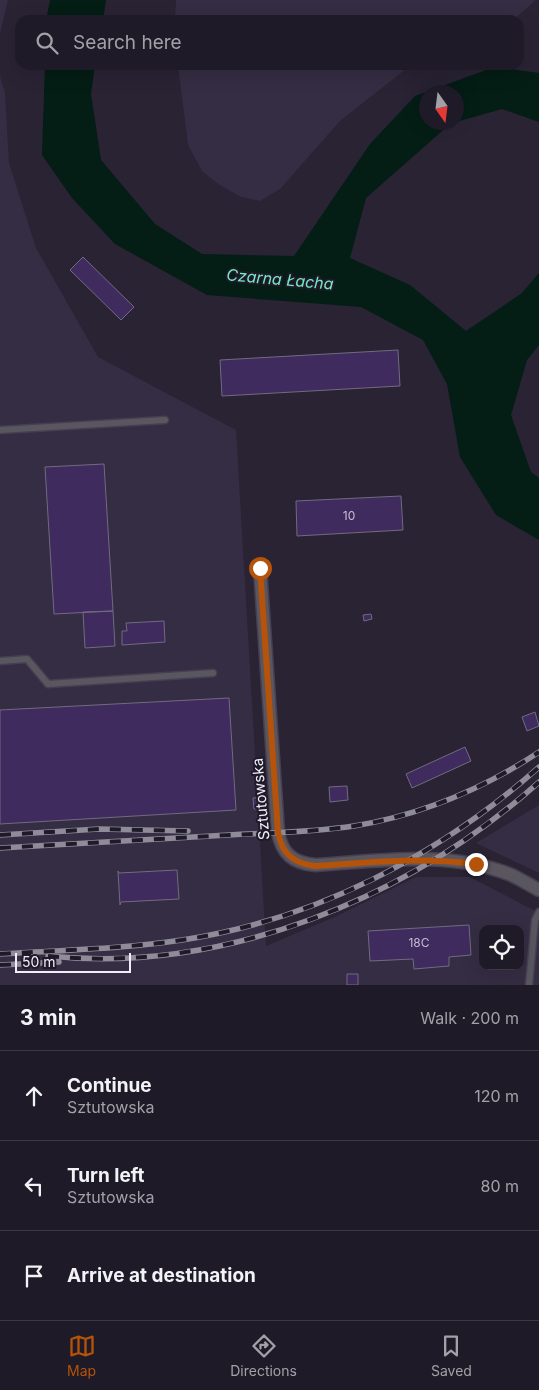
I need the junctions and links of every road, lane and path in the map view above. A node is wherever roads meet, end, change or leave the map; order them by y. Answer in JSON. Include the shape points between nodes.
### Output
{"nodes":[{"id":1,"x":165,"y":420,"type":"dead end"},
{"id":2,"x":0,"y":430,"type":"edge"},
{"id":3,"x":260,"y":568,"type":"dead end"},
{"id":4,"x":0,"y":661,"type":"edge"},
{"id":5,"x":213,"y":673,"type":"dead end"},
{"id":6,"x":539,"y":890,"type":"edge"},
{"id":7,"x":539,"y":912,"type":"edge"},
{"id":8,"x":530,"y":985,"type":"edge"}],
"edges":[{"from":1,"to":2,"type":"lane"},
{"from":3,"to":6,"type":"street","name":"Sztutowska","via":[[278,832],[289,856],[300,864],[315,866],[412,859],[476,864],[510,874]]},
{"from":4,"to":5,"type":"lane","via":[[27,659],[48,684]]},
{"from":7,"to":8,"type":"lane","via":[[535,920]]}]}
